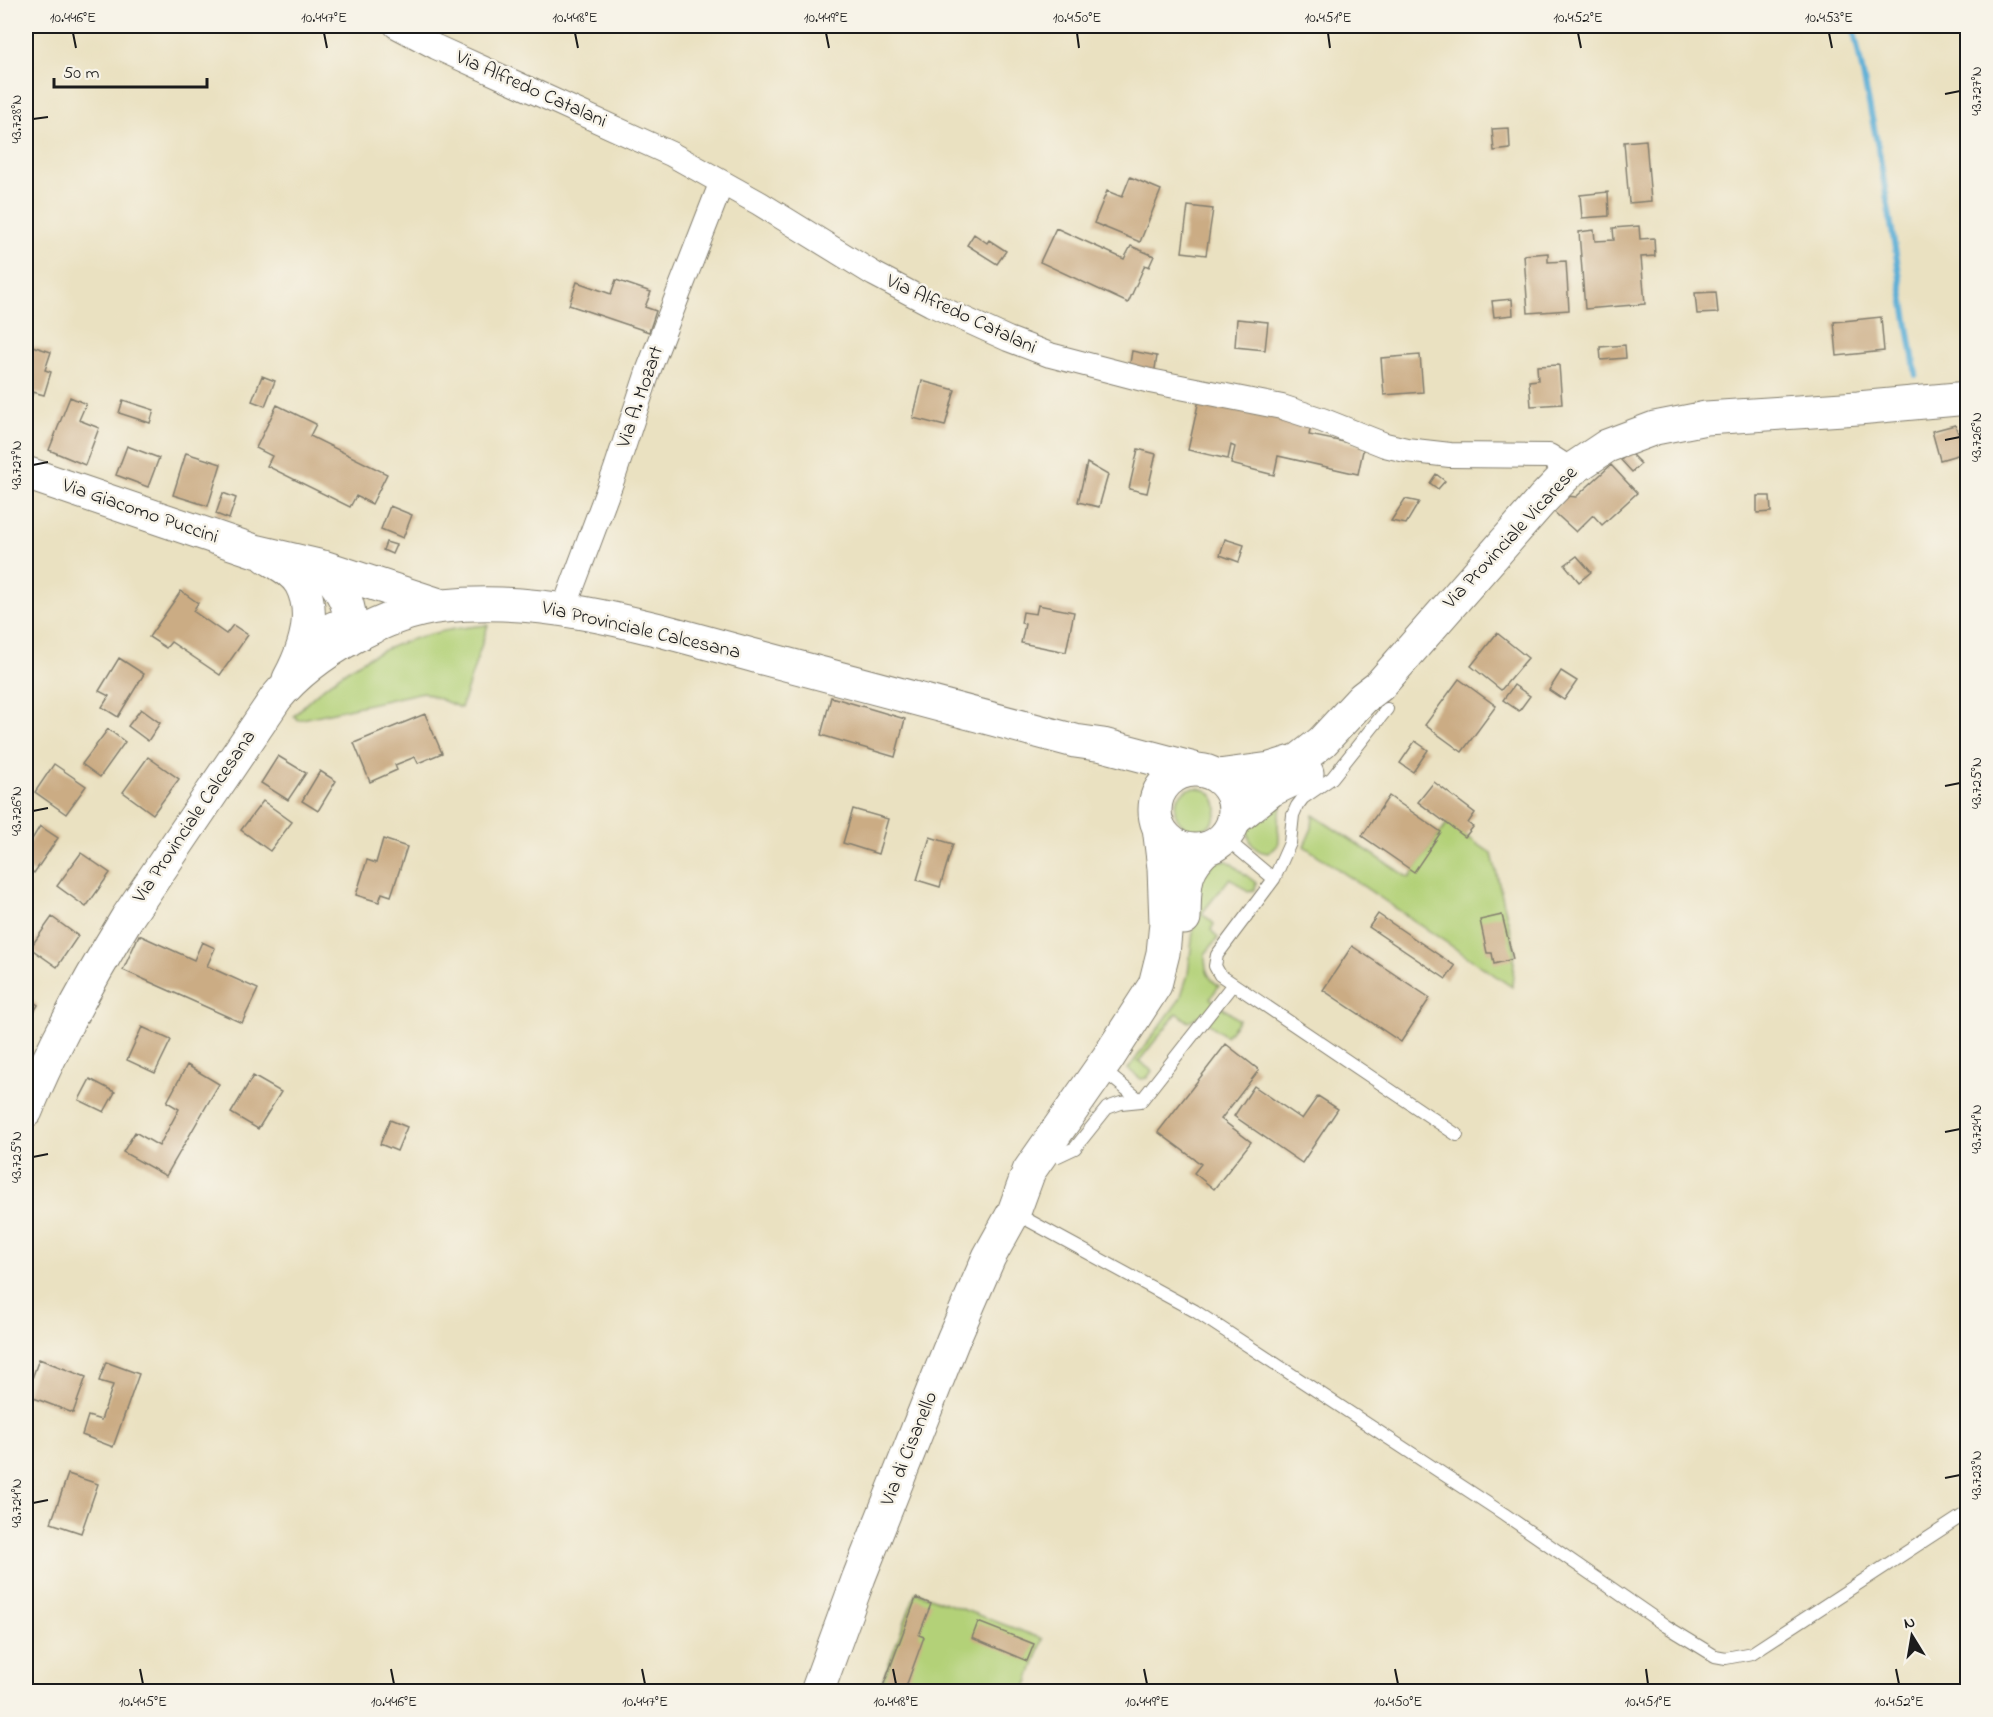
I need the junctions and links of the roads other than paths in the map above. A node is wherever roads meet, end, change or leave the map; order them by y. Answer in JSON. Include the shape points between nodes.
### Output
{"nodes":[{"id":1,"x":396,"y":26,"type":"edge"},
{"id":2,"x":721,"y":184,"type":"junction"},
{"id":3,"x":1968,"y":398,"type":"edge"},
{"id":4,"x":1571,"y":470,"type":"junction"},
{"id":5,"x":26,"y":473,"type":"edge"},
{"id":6,"x":312,"y":575,"type":"junction"},
{"id":7,"x":442,"y":606,"type":"junction"},
{"id":8,"x":563,"y":611,"type":"junction"},
{"id":9,"x":348,"y":640,"type":"junction"},
{"id":10,"x":283,"y":689,"type":"junction"},
{"id":11,"x":1384,"y":697,"type":"junction"},
{"id":12,"x":1075,"y":741,"type":"junction"},
{"id":13,"x":1206,"y":773,"type":"junction"},
{"id":14,"x":1157,"y":814,"type":"junction"},
{"id":15,"x":1222,"y":835,"type":"junction"},
{"id":16,"x":1274,"y":879,"type":"junction"},
{"id":17,"x":1233,"y":984,"type":"junction"},
{"id":18,"x":1111,"y":1069,"type":"junction"},
{"id":19,"x":1141,"y":1101,"type":"junction"},
{"id":20,"x":26,"y":1111,"type":"edge"},
{"id":21,"x":1457,"y":1136,"type":"dead end"},
{"id":22,"x":1058,"y":1156,"type":"junction"},
{"id":23,"x":1014,"y":1212,"type":"junction"},
{"id":24,"x":1968,"y":1512,"type":"edge"},
{"id":25,"x":817,"y":1692,"type":"edge"}],
"edges":[{"from":1,"to":2,"type":"street","name":"Via Alfredo Catalani","via":[[671,154]]},
{"from":2,"to":4,"type":"street","name":"Via Alfredo Catalani","via":[[931,304],[1050,355],[1150,381],[1292,410],[1406,450],[1450,455],[1549,456]]},
{"from":2,"to":8,"type":"street","name":"Via A. Mozart","via":[[649,369]]},
{"from":3,"to":4,"type":"main road","name":"Via Provinciale Vicarese","via":[[1687,421],[1623,439]]},
{"from":4,"to":11,"type":"main road","name":"Via Provinciale Vicarese","via":[[1542,500]]},
{"from":5,"to":6,"type":"main road","name":"Via Giacomo Puccini","via":[[255,551],[287,569]]},
{"from":6,"to":7,"type":"main road","name":"Via Giacomo Puccini"},
{"from":6,"to":9,"type":"main road","name":"Via Giacomo Puccini","via":[[332,625]]},
{"from":6,"to":10,"type":"main road","via":[[307,628],[298,660]]},
{"from":7,"to":8,"type":"main road","name":"Via Provinciale Calcesana","via":[[503,604]]},
{"from":7,"to":9,"type":"main road","name":"Via Provinciale Calcesana","via":[[387,621]]},
{"from":8,"to":12,"type":"main road","name":"Via Provinciale Calcesana","via":[[686,638]]},
{"from":9,"to":10,"type":"main road","name":"Via Provinciale Calcesana","via":[[310,664]]},
{"from":10,"to":20,"type":"main road","name":"Via Provinciale Calcesana","via":[[107,952],[62,1031]]},
{"from":11,"to":13,"type":"main road","name":"Via Provinciale Vicarese","via":[[1364,698],[1299,760],[1270,770]]},
{"from":11,"to":15,"type":"main road","name":"Via di Cisanello","via":[[1368,708],[1321,764],[1271,790]]},
{"from":11,"to":16,"type":"lane","via":[[1332,778],[1297,806],[1290,843]]},
{"from":12,"to":13,"type":"main road","name":"Via Provinciale Calcesana"},
{"from":12,"to":14,"type":"main road","name":"Via Provinciale Calcesana","via":[[1133,770],[1143,779]]},
{"from":13,"to":14,"type":"main road","via":[[1178,773],[1170,778],[1159,791]]},
{"from":13,"to":15,"type":"main road","via":[[1229,787],[1233,794],[1235,802]]},
{"from":14,"to":15,"type":"main road","via":[[1166,838],[1175,845],[1194,850]]},
{"from":14,"to":18,"type":"main road","name":"Via di Cisanello","via":[[1163,853],[1165,943],[1152,990]]},
{"from":15,"to":16,"type":"lane"},
{"from":15,"to":18,"type":"main road","name":"Via di Cisanello","via":[[1192,864],[1187,875],[1181,958],[1172,991],[1139,1046]]},
{"from":16,"to":17,"type":"lane","via":[[1216,958],[1218,973]]},
{"from":17,"to":19,"type":"lane"},
{"from":17,"to":21,"type":"lane"},
{"from":18,"to":19,"type":"lane"},
{"from":18,"to":22,"type":"main road","name":"Via di Cisanello"},
{"from":18,"to":23,"type":"main road","name":"Via di Cisanello","via":[[1029,1171]]},
{"from":19,"to":22,"type":"lane","via":[[1107,1108],[1076,1148]]},
{"from":22,"to":23,"type":"main road","name":"Via di Cisanello"},
{"from":23,"to":24,"type":"lane","via":[[1195,1311],[1715,1656],[1752,1653]]},
{"from":23,"to":25,"type":"main road","name":"Via di Cisanello","via":[[989,1257],[953,1340]]}]}
